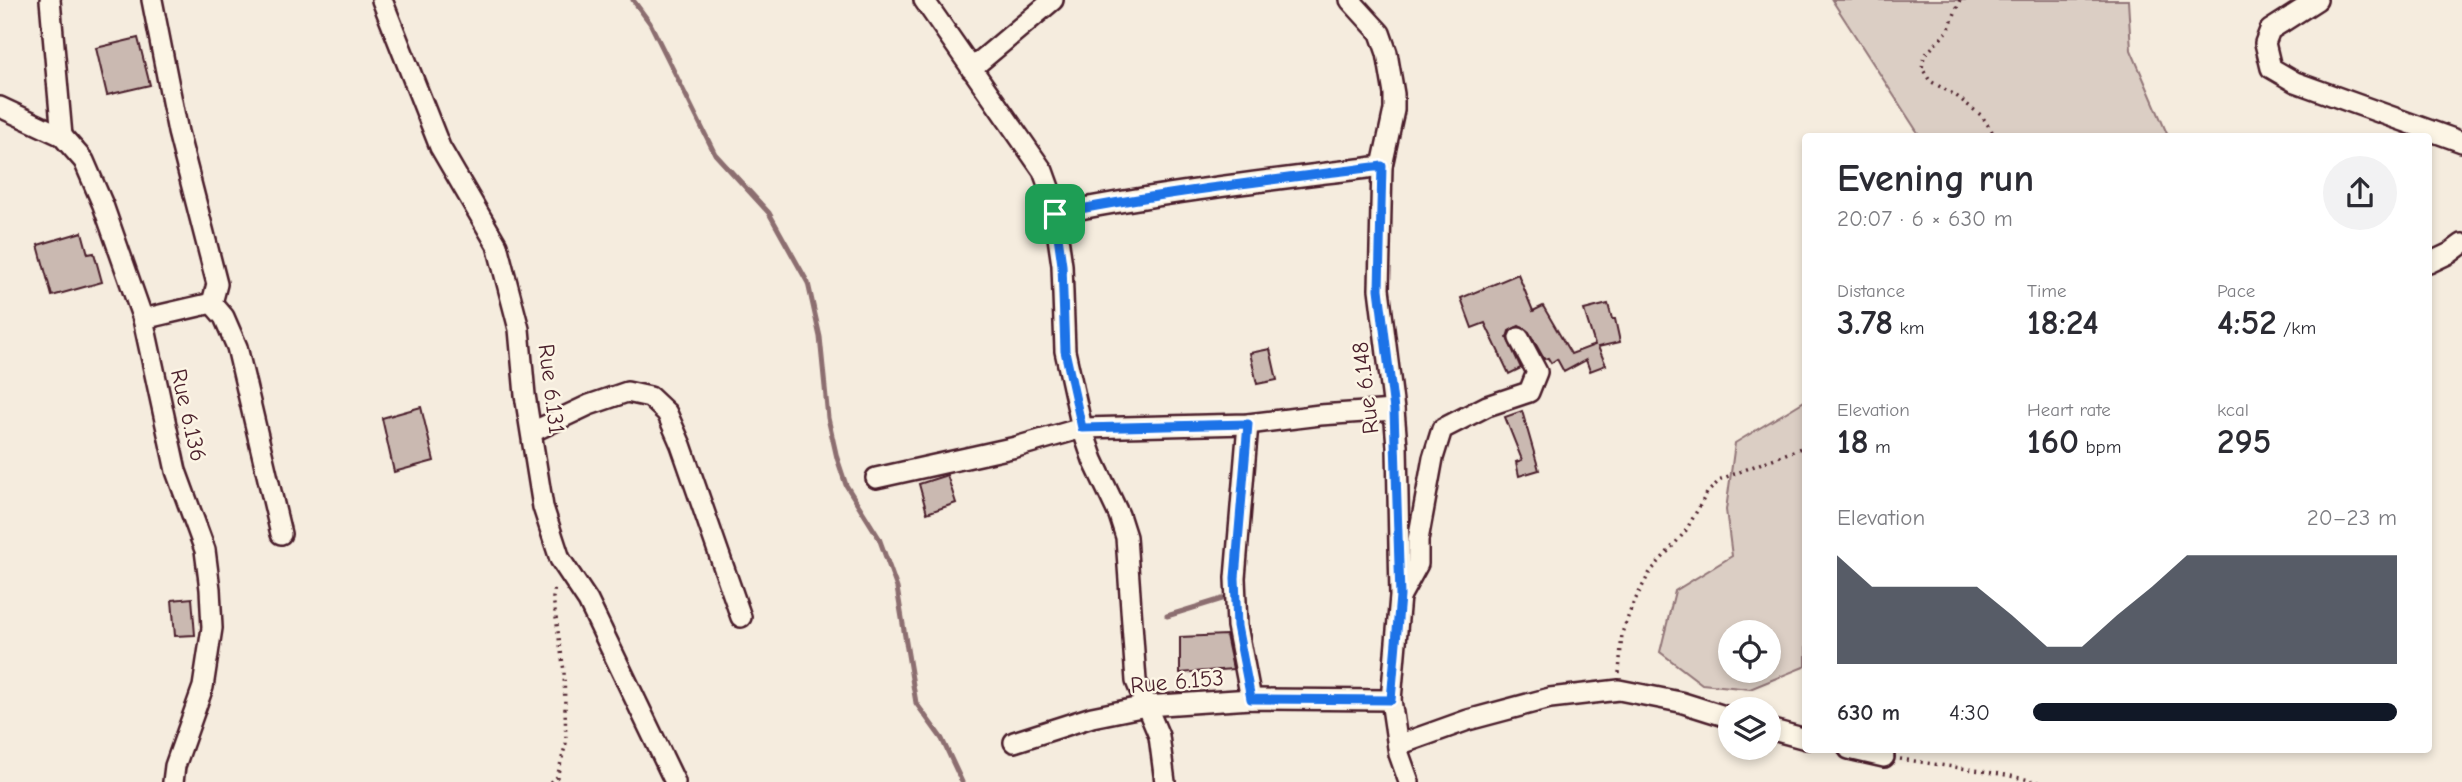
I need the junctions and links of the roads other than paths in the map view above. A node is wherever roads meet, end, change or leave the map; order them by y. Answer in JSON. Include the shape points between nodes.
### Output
{"nodes":[{"id":1,"x":50,"y":0,"type":"edge"},
{"id":2,"x":152,"y":0,"type":"edge"},
{"id":3,"x":382,"y":0,"type":"edge"},
{"id":4,"x":924,"y":0,"type":"edge"},
{"id":5,"x":1053,"y":0,"type":"edge"},
{"id":6,"x":1350,"y":0,"type":"edge"},
{"id":7,"x":2317,"y":0,"type":"edge"},
{"id":8,"x":971,"y":69,"type":"junction"},
{"id":9,"x":0,"y":107,"type":"edge"},
{"id":10,"x":62,"y":136,"type":"junction"},
{"id":11,"x":2462,"y":142,"type":"edge"},
{"id":12,"x":1382,"y":166,"type":"junction"},
{"id":13,"x":1055,"y":214,"type":"junction"},
{"id":14,"x":2462,"y":244,"type":"edge"},
{"id":15,"x":2432,"y":262,"type":"edge"},
{"id":16,"x":212,"y":303,"type":"junction"},
{"id":17,"x":143,"y":319,"type":"junction"},
{"id":18,"x":1519,"y":338,"type":"dead end"},
{"id":19,"x":1394,"y":410,"type":"junction"},
{"id":20,"x":1248,"y":424,"type":"junction"},
{"id":21,"x":1082,"y":428,"type":"junction"},
{"id":22,"x":532,"y":432,"type":"junction"},
{"id":23,"x":876,"y":478,"type":"dead end"},
{"id":24,"x":281,"y":534,"type":"dead end"},
{"id":25,"x":1400,"y":596,"type":"junction"},
{"id":26,"x":741,"y":617,"type":"dead end"},
{"id":27,"x":1251,"y":699,"type":"junction"},
{"id":28,"x":1391,"y":700,"type":"junction"},
{"id":29,"x":1146,"y":706,"type":"junction"},
{"id":30,"x":1718,"y":714,"type":"edge"},
{"id":31,"x":1781,"y":732,"type":"edge"},
{"id":32,"x":1802,"y":738,"type":"edge"},
{"id":33,"x":1014,"y":742,"type":"dead end"},
{"id":34,"x":1398,"y":745,"type":"junction"},
{"id":35,"x":1866,"y":753,"type":"edge"},
{"id":36,"x":1884,"y":757,"type":"road end"},
{"id":37,"x":173,"y":782,"type":"edge"},
{"id":38,"x":675,"y":782,"type":"edge"},
{"id":39,"x":1165,"y":782,"type":"edge"},
{"id":40,"x":1409,"y":782,"type":"edge"}],
"edges":[{"from":1,"to":10,"type":"street"},
{"from":2,"to":16,"type":"street","via":[[178,132],[217,284]]},
{"from":3,"to":22,"type":"street","name":"Rue 6.131","via":[[440,147],[497,245],[519,329]]},
{"from":4,"to":8,"type":"street"},
{"from":5,"to":8,"type":"street"},
{"from":6,"to":12,"type":"street","name":"Rue 6.148","via":[[1380,33],[1387,53],[1394,110]]},
{"from":7,"to":11,"type":"street","via":[[2270,30],[2265,43],[2271,68],[2295,82]]},
{"from":8,"to":13,"type":"street","via":[[1043,171]]},
{"from":9,"to":10,"type":"street","name":"Rue 6.136"},
{"from":10,"to":17,"type":"street","name":"Rue 6.136","via":[[84,161]]},
{"from":12,"to":13,"type":"street","via":[[1156,195]]},
{"from":12,"to":19,"type":"street","name":"Rue 6.148","via":[[1379,289]]},
{"from":13,"to":21,"type":"street","via":[[1065,351]]},
{"from":14,"to":15,"type":"street"},
{"from":16,"to":17,"type":"street"},
{"from":16,"to":24,"type":"street","via":[[224,317],[237,347]]},
{"from":17,"to":37,"type":"street","name":"Rue 6.136","via":[[176,471],[205,550],[210,589],[212,628],[203,687]]},
{"from":18,"to":25,"type":"street","via":[[1537,372],[1529,392],[1487,406],[1442,429],[1418,540],[1418,564]]},
{"from":19,"to":20,"type":"street"},
{"from":19,"to":25,"type":"street","name":"Rue 6.148"},
{"from":20,"to":21,"type":"street"},
{"from":20,"to":27,"type":"street","via":[[1235,578],[1237,626]]},
{"from":21,"to":23,"type":"street"},
{"from":21,"to":29,"type":"street","via":[[1126,537],[1133,664]]},
{"from":22,"to":26,"type":"street","via":[[627,392],[650,397],[667,413],[681,445]]},
{"from":22,"to":38,"type":"street","name":"Rue 6.131","via":[[543,507],[560,559],[588,601]]},
{"from":25,"to":28,"type":"street","name":"Rue 6.148"},
{"from":27,"to":28,"type":"street","name":"Rue 6.153"},
{"from":27,"to":29,"type":"street","name":"Rue 6.153"},
{"from":28,"to":34,"type":"street","name":"Rue 6.148"},
{"from":29,"to":33,"type":"street","name":"Rue 6.153"},
{"from":29,"to":39,"type":"street","via":[[1158,736]]},
{"from":30,"to":34,"type":"street","via":[[1619,690],[1550,698]]},
{"from":31,"to":32,"type":"street"},
{"from":34,"to":40,"type":"street","name":"Rue 6.148"},
{"from":35,"to":36,"type":"street"}]}
